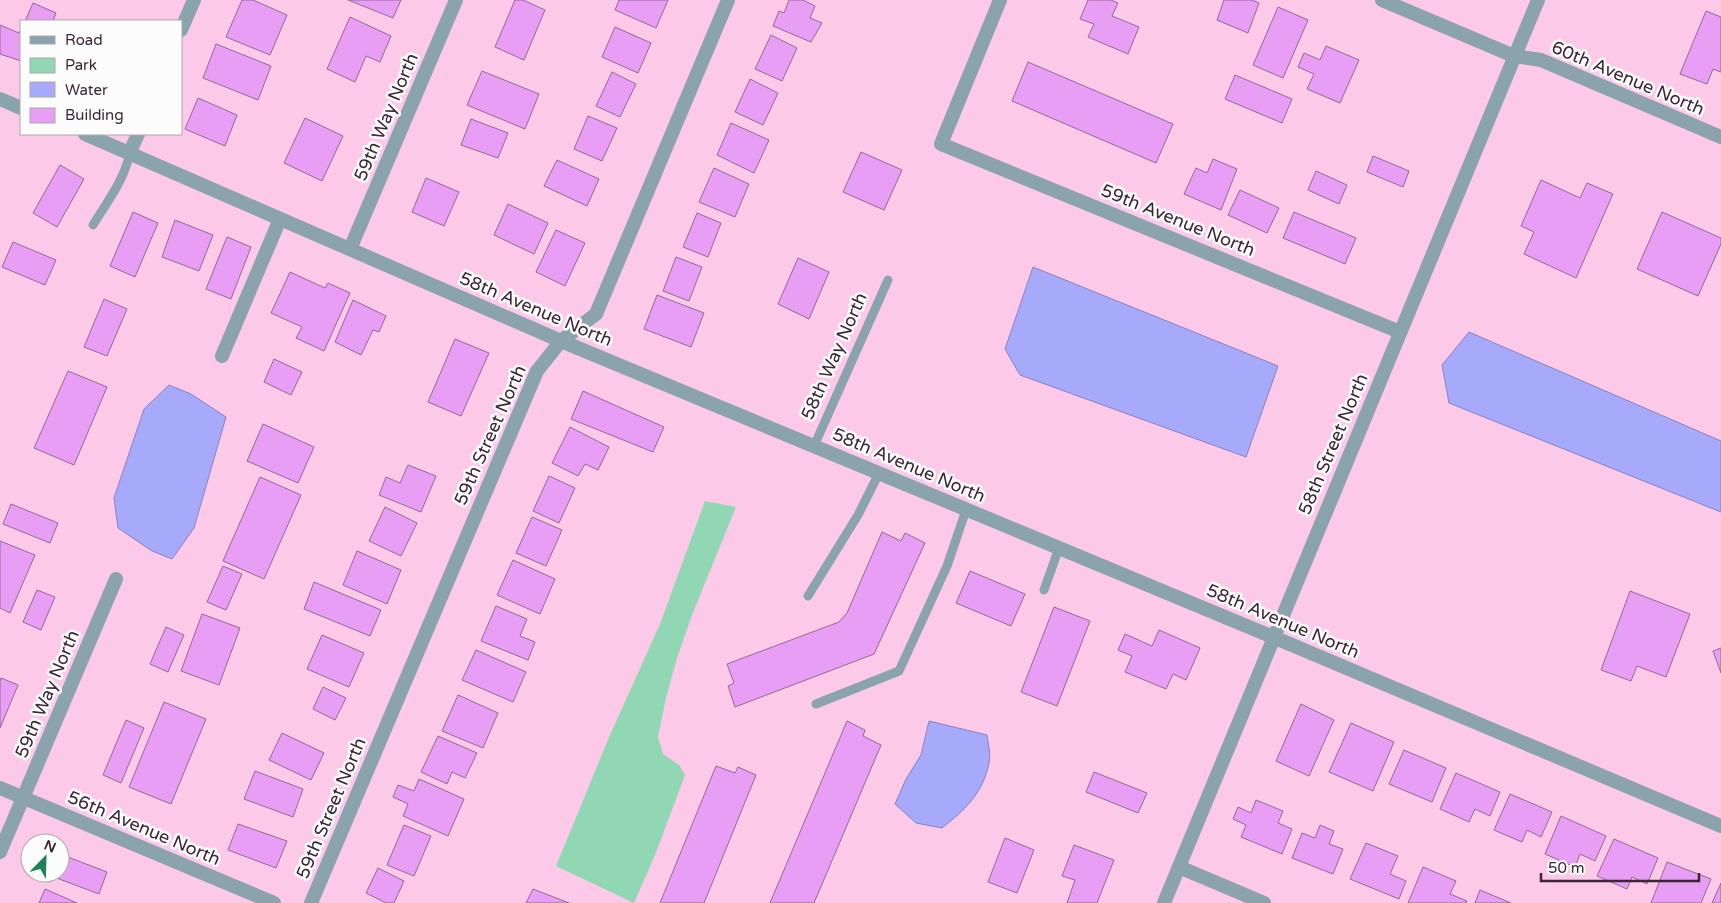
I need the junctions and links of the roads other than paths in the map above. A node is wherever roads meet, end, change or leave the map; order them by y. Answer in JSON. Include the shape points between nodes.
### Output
{"nodes":[{"id":1,"x":194,"y":0,"type":"edge"},
{"id":2,"x":456,"y":0,"type":"edge"},
{"id":3,"x":728,"y":0,"type":"edge"},
{"id":4,"x":1000,"y":0,"type":"edge"},
{"id":5,"x":1382,"y":0,"type":"edge"},
{"id":6,"x":1538,"y":0,"type":"edge"},
{"id":7,"x":182,"y":28,"type":"edge"},
{"id":8,"x":1514,"y":56,"type":"junction"},
{"id":9,"x":0,"y":99,"type":"edge"},
{"id":10,"x":20,"y":108,"type":"edge"},
{"id":11,"x":88,"y":135,"type":"edge"},
{"id":12,"x":138,"y":135,"type":"edge"},
{"id":13,"x":1721,"y":137,"type":"edge"},
{"id":14,"x":130,"y":152,"type":"junction"},
{"id":15,"x":280,"y":219,"type":"junction"},
{"id":16,"x":93,"y":225,"type":"dead end"},
{"id":17,"x":350,"y":249,"type":"junction"},
{"id":18,"x":888,"y":280,"type":"dead end"},
{"id":19,"x":1400,"y":332,"type":"junction"},
{"id":20,"x":561,"y":341,"type":"junction"},
{"id":21,"x":222,"y":356,"type":"dead end"},
{"id":22,"x":814,"y":446,"type":"junction"},
{"id":23,"x":879,"y":473,"type":"junction"},
{"id":24,"x":966,"y":510,"type":"junction"},
{"id":25,"x":1059,"y":548,"type":"junction"},
{"id":26,"x":116,"y":579,"type":"dead end"},
{"id":27,"x":1044,"y":590,"type":"dead end"},
{"id":28,"x":808,"y":596,"type":"dead end"},
{"id":29,"x":1273,"y":637,"type":"junction"},
{"id":30,"x":816,"y":704,"type":"dead end"},
{"id":31,"x":0,"y":788,"type":"edge"},
{"id":32,"x":23,"y":797,"type":"junction"},
{"id":33,"x":1721,"y":826,"type":"edge"},
{"id":34,"x":0,"y":852,"type":"edge"},
{"id":35,"x":1178,"y":867,"type":"junction"},
{"id":36,"x":274,"y":903,"type":"edge"},
{"id":37,"x":311,"y":903,"type":"edge"},
{"id":38,"x":1164,"y":903,"type":"edge"},
{"id":39,"x":1264,"y":903,"type":"edge"}],
"edges":[{"from":1,"to":7,"type":"street"},
{"from":2,"to":17,"type":"street","name":"59th Way North"},
{"from":3,"to":20,"type":"street","name":"59th Street North","via":[[596,314]]},
{"from":4,"to":19,"type":"street","name":"59th Avenue North","via":[[941,144]]},
{"from":5,"to":8,"type":"street","name":"60th Avenue North"},
{"from":6,"to":8,"type":"street","name":"58th Street North"},
{"from":8,"to":13,"type":"street","name":"60th Avenue North","via":[[1541,60]]},
{"from":8,"to":19,"type":"street","name":"58th Street North"},
{"from":9,"to":10,"type":"street"},
{"from":11,"to":14,"type":"street","name":"58th Avenue North"},
{"from":12,"to":14,"type":"street"},
{"from":14,"to":15,"type":"street","name":"58th Avenue North"},
{"from":14,"to":16,"type":"lane","via":[[116,188]]},
{"from":15,"to":17,"type":"street","name":"58th Avenue North"},
{"from":15,"to":21,"type":"street"},
{"from":17,"to":20,"type":"street","name":"58th Avenue North"},
{"from":18,"to":22,"type":"lane","name":"58th Way North"},
{"from":19,"to":29,"type":"street","name":"58th Street North"},
{"from":20,"to":22,"type":"street","name":"58th Avenue North"},
{"from":20,"to":37,"type":"street","name":"59th Street North","via":[[537,371]]},
{"from":22,"to":23,"type":"street","name":"58th Avenue North"},
{"from":23,"to":24,"type":"street","name":"58th Avenue North"},
{"from":23,"to":28,"type":"lane","via":[[858,515]]},
{"from":24,"to":25,"type":"street","name":"58th Avenue North"},
{"from":24,"to":30,"type":"lane","via":[[947,566],[899,671]]},
{"from":25,"to":27,"type":"lane"},
{"from":25,"to":29,"type":"street","name":"58th Avenue North"},
{"from":26,"to":32,"type":"street","name":"59th Way North"},
{"from":29,"to":33,"type":"street","name":"58th Avenue North"},
{"from":29,"to":35,"type":"street","name":"58th Street North"},
{"from":31,"to":32,"type":"street","name":"56th Avenue North"},
{"from":32,"to":34,"type":"street","name":"59th Way North"},
{"from":32,"to":36,"type":"street","name":"56th Avenue North"},
{"from":35,"to":38,"type":"street","name":"58th Street North"},
{"from":35,"to":39,"type":"street"}]}
